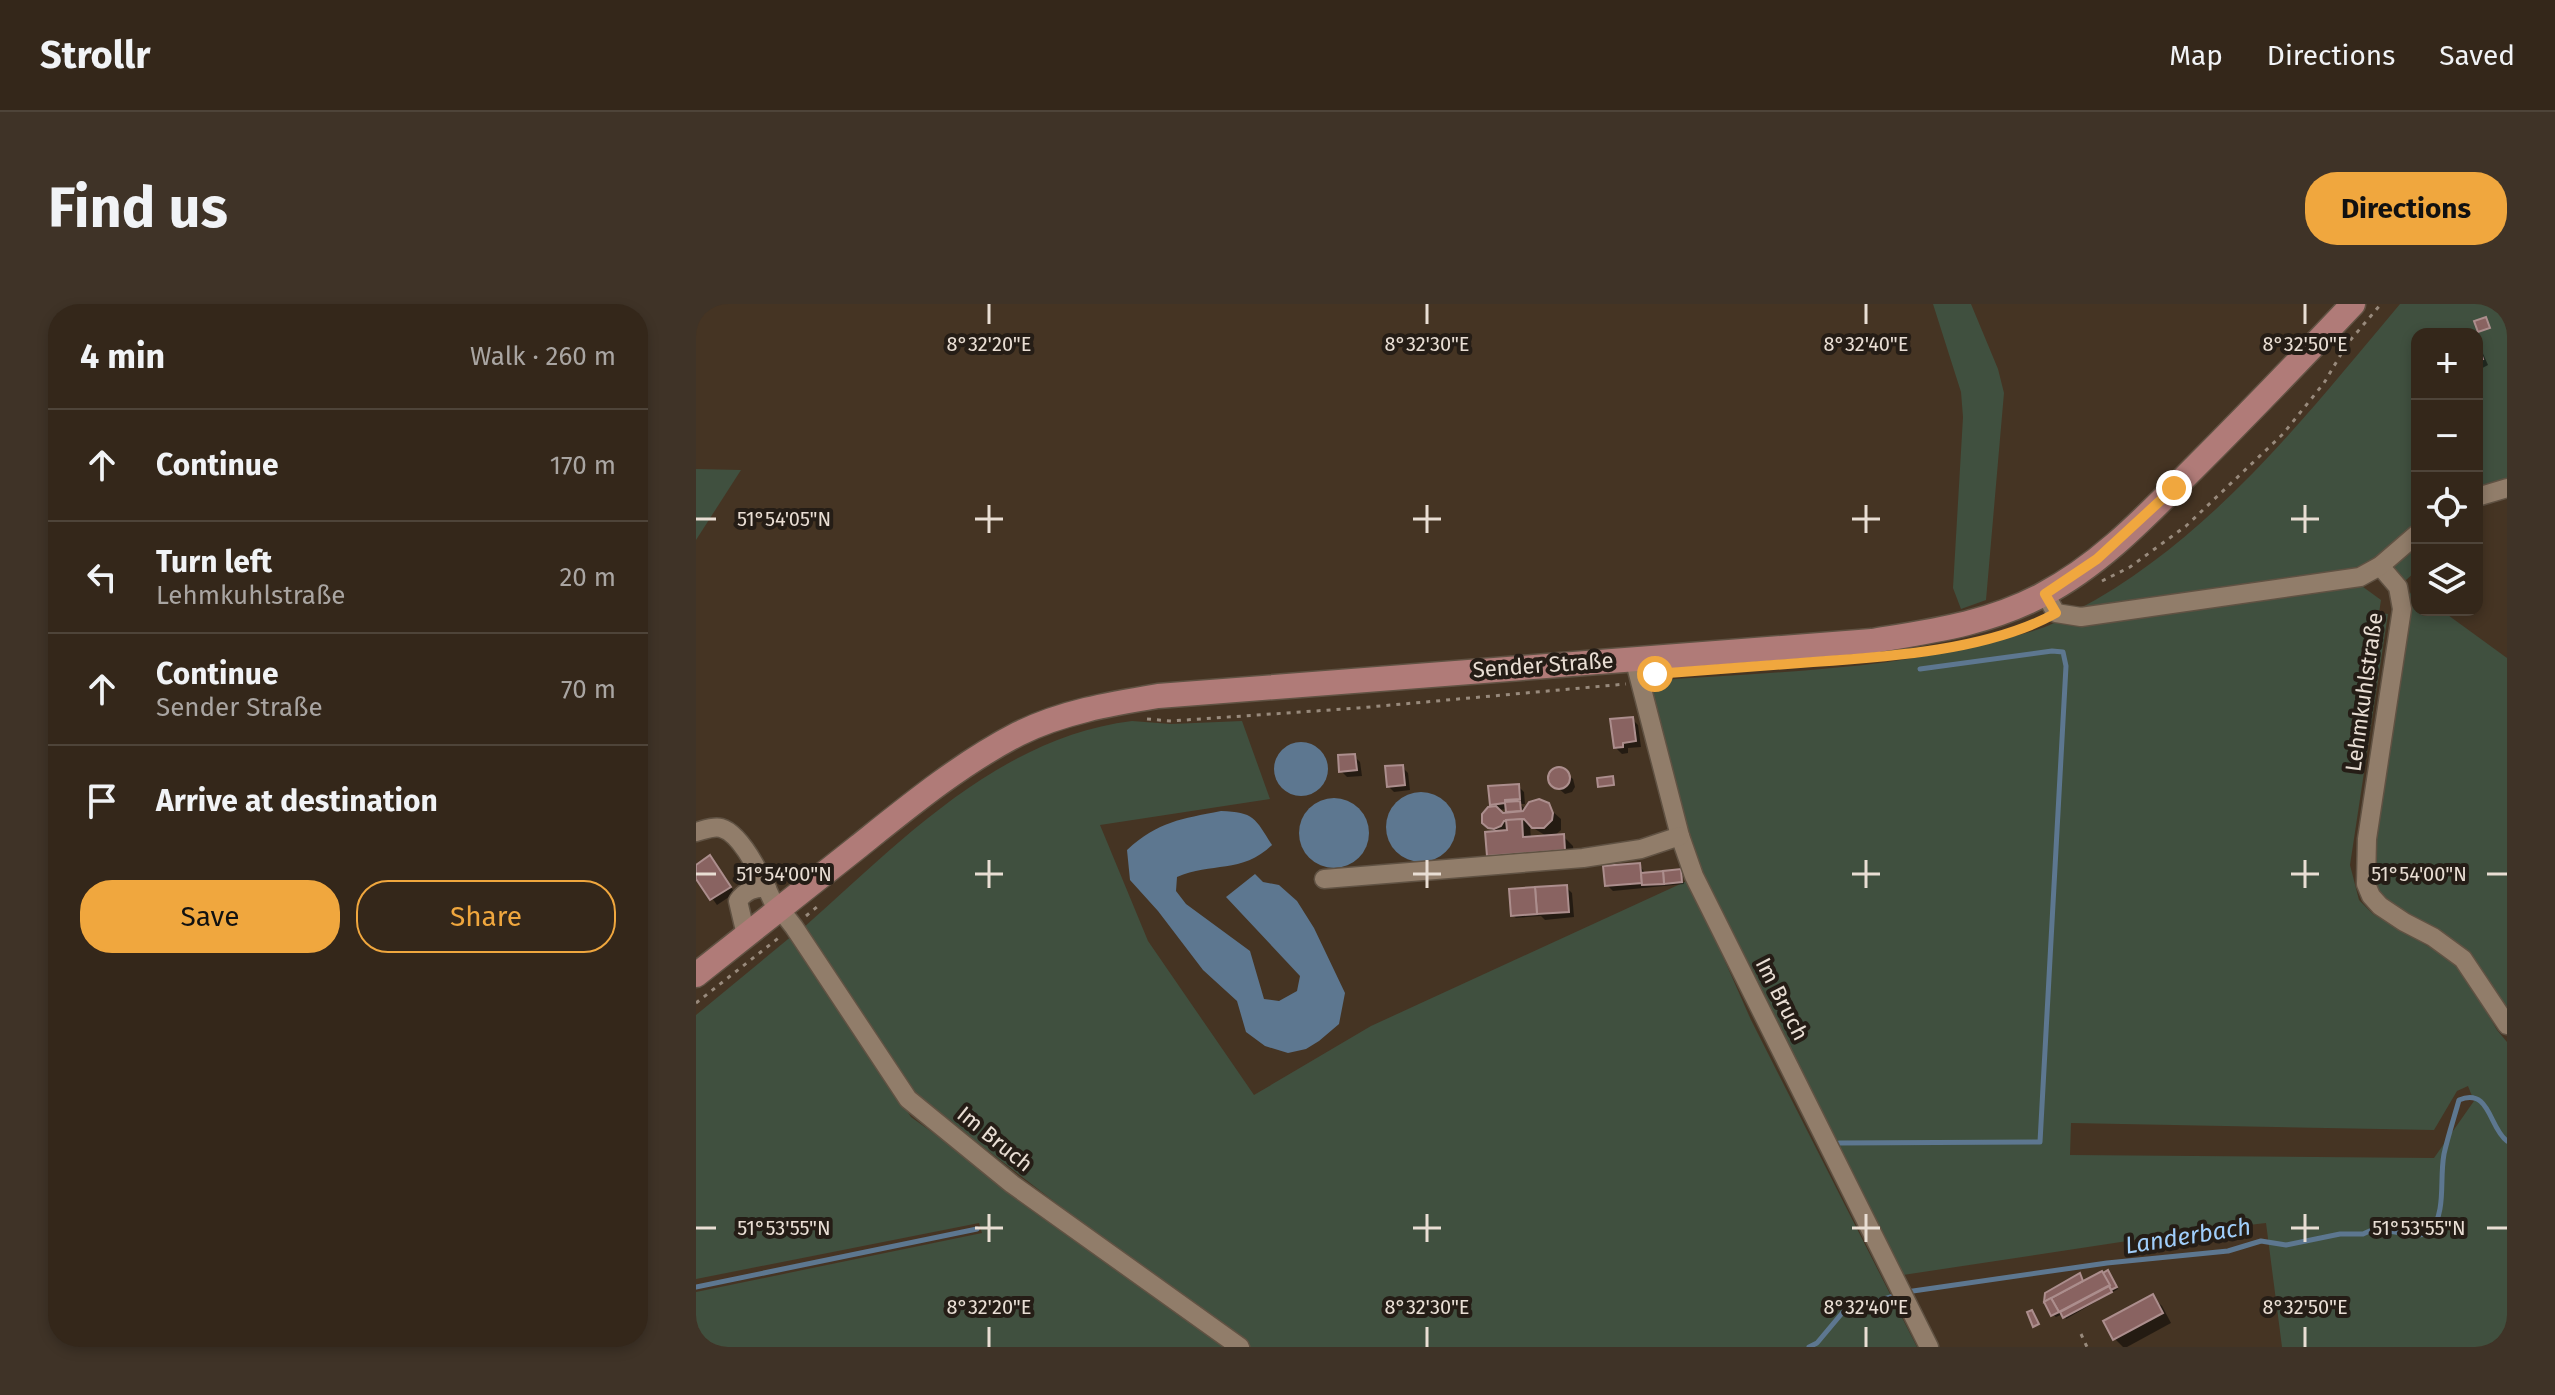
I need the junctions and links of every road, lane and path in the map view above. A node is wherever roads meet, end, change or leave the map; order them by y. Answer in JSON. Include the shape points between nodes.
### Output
{"nodes":[{"id":1,"x":2353,"y":304,"type":"edge"},
{"id":2,"x":2381,"y":304,"type":"edge"},
{"id":3,"x":2507,"y":488,"type":"edge"},
{"id":4,"x":2483,"y":495,"type":"edge"},
{"id":5,"x":2411,"y":539,"type":"edge"},
{"id":6,"x":2380,"y":566,"type":"junction"},
{"id":7,"x":2095,"y":586,"type":"dead end"},
{"id":8,"x":2050,"y":603,"type":"junction"},
{"id":9,"x":2014,"y":629,"type":"dead end"},
{"id":10,"x":1634,"y":658,"type":"junction"},
{"id":11,"x":1640,"y":683,"type":"junction"},
{"id":12,"x":1145,"y":719,"type":"dead end"},
{"id":13,"x":696,"y":832,"type":"edge"},
{"id":14,"x":1680,"y":836,"type":"junction"},
{"id":15,"x":1324,"y":879,"type":"dead end"},
{"id":16,"x":767,"y":888,"type":"junction"},
{"id":17,"x":828,"y":897,"type":"dead end"},
{"id":18,"x":784,"y":916,"type":"junction"},
{"id":19,"x":746,"y":935,"type":"junction"},
{"id":20,"x":696,"y":975,"type":"edge"},
{"id":21,"x":696,"y":1003,"type":"edge"},
{"id":22,"x":2507,"y":1025,"type":"edge"},
{"id":23,"x":2081,"y":1334,"type":"dead end"},
{"id":24,"x":1240,"y":1347,"type":"edge"},
{"id":25,"x":1929,"y":1347,"type":"edge"},
{"id":26,"x":2087,"y":1347,"type":"edge"}],
"edges":[{"from":1,"to":8,"type":"main road","name":"Sender Straße","via":[[2130,532]]},
{"from":2,"to":7,"type":"path","via":[[2283,434],[2186,526]]},
{"from":3,"to":4,"type":"street"},
{"from":5,"to":6,"type":"street"},
{"from":6,"to":8,"type":"street","via":[[2360,577],[2081,617]]},
{"from":6,"to":22,"type":"street","name":"Lehmkuhlstraße","via":[[2398,587],[2402,609],[2367,839],[2366,884],[2380,906],[2463,959]]},
{"from":8,"to":9,"type":"path","via":[[2040,622]]},
{"from":8,"to":10,"type":"main road","name":"Sender Straße","via":[[1956,628],[1872,641]]},
{"from":10,"to":11,"type":"street","name":"Im Bruch"},
{"from":10,"to":18,"type":"main road","name":"Sender Straße","via":[[1158,696],[1065,715],[1019,734],[928,791]]},
{"from":11,"to":12,"type":"path","via":[[1358,708]]},
{"from":11,"to":14,"type":"street","name":"Im Bruch"},
{"from":13,"to":16,"type":"street","name":"Im Bruch","via":[[721,828],[732,834]]},
{"from":14,"to":15,"type":"street","via":[[1641,849],[1583,858]]},
{"from":14,"to":25,"type":"street","name":"Im Bruch","via":[[1694,876]]},
{"from":16,"to":18,"type":"street","name":"Im Bruch"},
{"from":16,"to":19,"type":"street","via":[[744,893],[738,901]]},
{"from":17,"to":18,"type":"path"},
{"from":18,"to":19,"type":"main road","name":"Sender Straße"},
{"from":18,"to":21,"type":"path"},
{"from":18,"to":24,"type":"street","name":"Im Bruch","via":[[908,1099],[1012,1184]]},
{"from":19,"to":20,"type":"main road","name":"Sender Straße"},
{"from":23,"to":26,"type":"path"}]}
